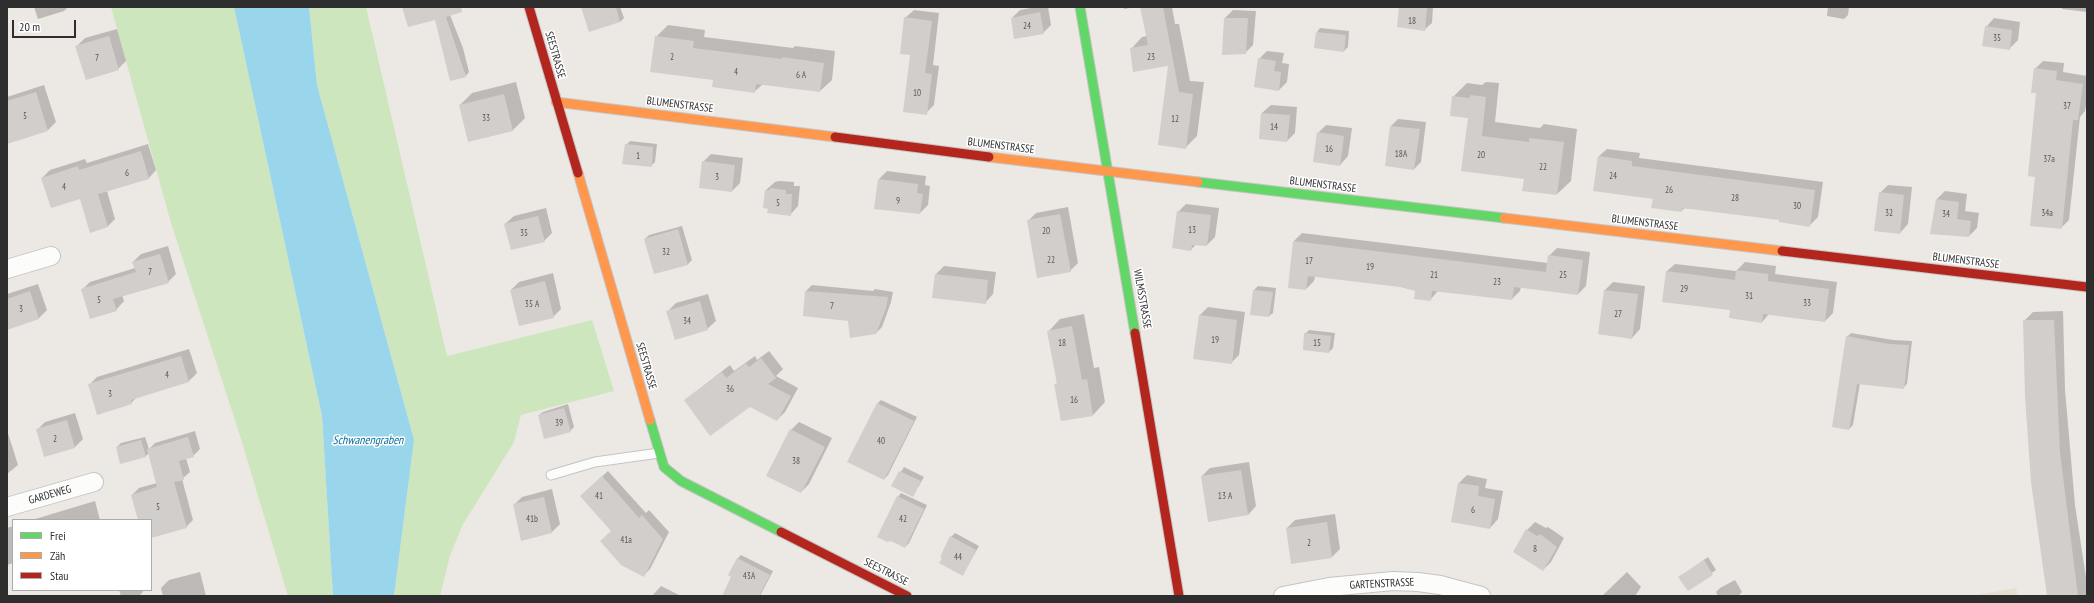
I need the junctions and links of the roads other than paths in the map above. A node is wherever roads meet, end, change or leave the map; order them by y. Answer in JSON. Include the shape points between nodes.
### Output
{"nodes":[{"id":1,"x":529,"y":7,"type":"edge"},
{"id":2,"x":1080,"y":7,"type":"edge"},
{"id":3,"x":556,"y":102,"type":"junction"},
{"id":4,"x":1108,"y":171,"type":"junction"},
{"id":5,"x":51,"y":256,"type":"dead end"},
{"id":6,"x":7,"y":269,"type":"edge"},
{"id":7,"x":2087,"y":287,"type":"edge"},
{"id":8,"x":659,"y":453,"type":"junction"},
{"id":9,"x":551,"y":475,"type":"dead end"},
{"id":10,"x":94,"y":482,"type":"dead end"},
{"id":11,"x":7,"y":507,"type":"edge"},
{"id":12,"x":907,"y":596,"type":"edge"},
{"id":13,"x":1179,"y":596,"type":"edge"},
{"id":14,"x":1284,"y":596,"type":"edge"},
{"id":15,"x":1481,"y":596,"type":"edge"}],
"edges":[{"from":1,"to":3,"type":"street","name":"SEESTRASSE"},
{"from":2,"to":4,"type":"street","name":"WILMSSTRASSE"},
{"from":3,"to":4,"type":"street","name":"BLUMENSTRASSE"},
{"from":3,"to":8,"type":"street","name":"SEESTRASSE"},
{"from":4,"to":7,"type":"street","name":"BLUMENSTRASSE"},
{"from":4,"to":13,"type":"street","name":"WILMSSTRASSE"},
{"from":5,"to":6,"type":"street"},
{"from":8,"to":9,"type":"lane","via":[[595,462]]},
{"from":8,"to":12,"type":"street","name":"SEESTRASSE","via":[[664,467],[681,481]]},
{"from":10,"to":11,"type":"street","name":"GARDEWEG"},
{"from":14,"to":15,"type":"street","name":"GARTENSTRASSE","via":[[1329,587],[1393,581],[1440,585]]}]}
